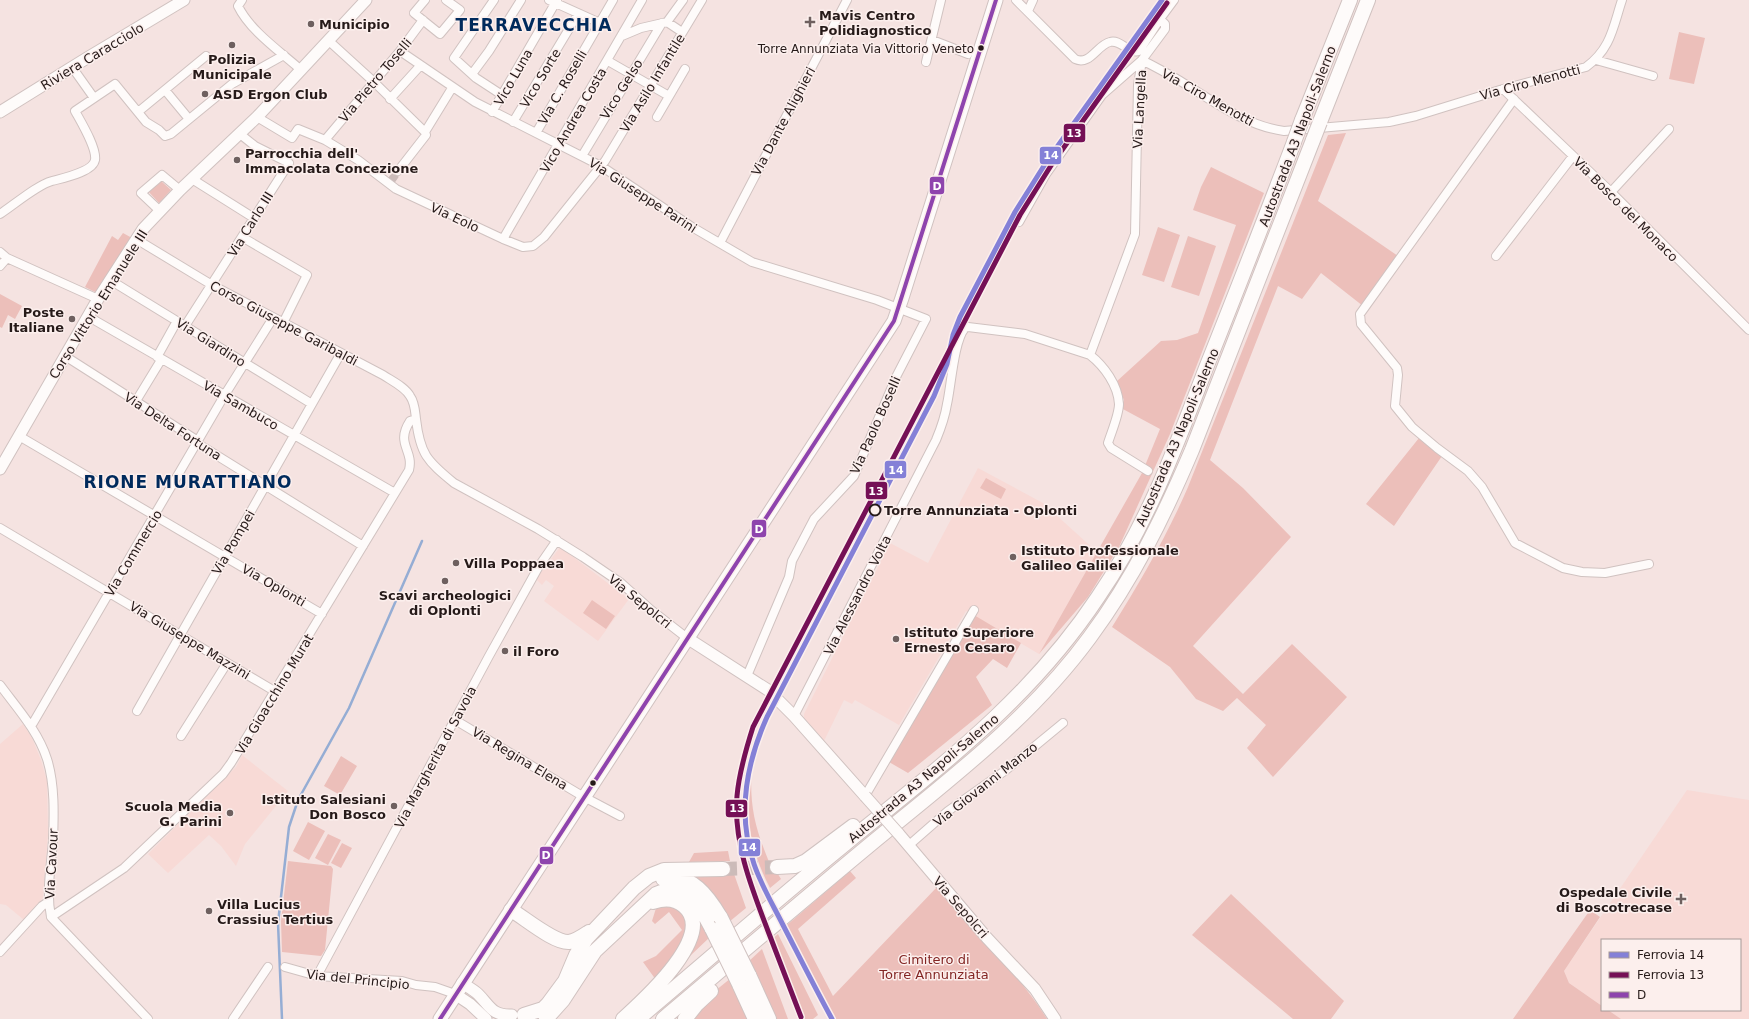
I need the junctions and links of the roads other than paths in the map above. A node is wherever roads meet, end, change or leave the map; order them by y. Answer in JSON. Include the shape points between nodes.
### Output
{"nodes":[{"id":1,"x":184,"y":0,"type":"edge"},
{"id":2,"x":242,"y":0,"type":"edge"},
{"id":3,"x":366,"y":0,"type":"edge"},
{"id":4,"x":425,"y":0,"type":"edge"},
{"id":5,"x":446,"y":0,"type":"edge"},
{"id":6,"x":494,"y":0,"type":"edge"},
{"id":7,"x":521,"y":0,"type":"edge"},
{"id":8,"x":613,"y":0,"type":"edge"},
{"id":9,"x":642,"y":0,"type":"edge"},
{"id":10,"x":683,"y":0,"type":"edge"},
{"id":11,"x":702,"y":0,"type":"edge"},
{"id":12,"x":847,"y":0,"type":"edge"},
{"id":13,"x":941,"y":0,"type":"edge"},
{"id":14,"x":996,"y":0,"type":"edge"},
{"id":15,"x":1016,"y":0,"type":"edge"},
{"id":16,"x":1033,"y":0,"type":"edge"},
{"id":17,"x":1174,"y":0,"type":"edge"},
{"id":18,"x":1350,"y":0,"type":"edge"},
{"id":19,"x":1368,"y":0,"type":"edge"},
{"id":20,"x":1622,"y":0,"type":"edge"},
{"id":21,"x":554,"y":1,"type":"edge"},
{"id":22,"x":1028,"y":11,"type":"junction"},
{"id":23,"x":578,"y":14,"type":"junction"},
{"id":24,"x":1160,"y":19,"type":"junction"},
{"id":25,"x":423,"y":20,"type":"junction"},
{"id":26,"x":600,"y":23,"type":"junction"},
{"id":27,"x":664,"y":23,"type":"junction"},
{"id":28,"x":682,"y":32,"type":"junction"},
{"id":29,"x":622,"y":36,"type":"junction"},
{"id":30,"x":932,"y":40,"type":"junction"},
{"id":31,"x":329,"y":42,"type":"junction"},
{"id":32,"x":400,"y":51,"type":"junction"},
{"id":33,"x":968,"y":54,"type":"dead end"},
{"id":34,"x":284,"y":55,"type":"junction"},
{"id":35,"x":206,"y":56,"type":"dead end"},
{"id":36,"x":1142,"y":60,"type":"junction"},
{"id":37,"x":1596,"y":60,"type":"junction"},
{"id":38,"x":608,"y":61,"type":"junction"},
{"id":39,"x":926,"y":62,"type":"dead end"},
{"id":40,"x":420,"y":66,"type":"junction"},
{"id":41,"x":72,"y":67,"type":"junction"},
{"id":42,"x":685,"y":69,"type":"dead end"},
{"id":43,"x":301,"y":70,"type":"junction"},
{"id":44,"x":472,"y":74,"type":"junction"},
{"id":45,"x":631,"y":74,"type":"junction"},
{"id":46,"x":1652,"y":76,"type":"dead end"},
{"id":47,"x":374,"y":82,"type":"junction"},
{"id":48,"x":650,"y":85,"type":"junction"},
{"id":49,"x":452,"y":88,"type":"junction"},
{"id":50,"x":1503,"y":89,"type":"junction"},
{"id":51,"x":165,"y":90,"type":"junction"},
{"id":52,"x":502,"y":95,"type":"junction"},
{"id":53,"x":669,"y":96,"type":"junction"},
{"id":54,"x":94,"y":98,"type":"junction"},
{"id":55,"x":390,"y":99,"type":"junction"},
{"id":56,"x":1514,"y":100,"type":"junction"},
{"id":57,"x":0,"y":112,"type":"edge"},
{"id":58,"x":138,"y":112,"type":"junction"},
{"id":59,"x":492,"y":112,"type":"junction"},
{"id":60,"x":256,"y":117,"type":"junction"},
{"id":61,"x":657,"y":117,"type":"dead end"},
{"id":62,"x":189,"y":119,"type":"junction"},
{"id":63,"x":514,"y":122,"type":"junction"},
{"id":64,"x":1669,"y":129,"type":"dead end"},
{"id":65,"x":425,"y":132,"type":"junction"},
{"id":66,"x":536,"y":133,"type":"junction"},
{"id":67,"x":240,"y":134,"type":"junction"},
{"id":68,"x":325,"y":140,"type":"junction"},
{"id":69,"x":558,"y":145,"type":"junction"},
{"id":70,"x":582,"y":156,"type":"junction"},
{"id":71,"x":1573,"y":156,"type":"junction"},
{"id":72,"x":601,"y":166,"type":"junction"},
{"id":73,"x":398,"y":171,"type":"tunnel mouth"},
{"id":74,"x":192,"y":179,"type":"junction"},
{"id":75,"x":180,"y":190,"type":"junction"},
{"id":76,"x":1611,"y":192,"type":"junction"},
{"id":77,"x":160,"y":211,"type":"junction"},
{"id":78,"x":0,"y":214,"type":"edge"},
{"id":79,"x":254,"y":218,"type":"junction"},
{"id":80,"x":1019,"y":222,"type":"dead end"},
{"id":81,"x":242,"y":237,"type":"junction"},
{"id":82,"x":136,"y":239,"type":"junction"},
{"id":83,"x":503,"y":239,"type":"junction"},
{"id":84,"x":720,"y":243,"type":"junction"},
{"id":85,"x":523,"y":247,"type":"joint"},
{"id":86,"x":0,"y":252,"type":"edge"},
{"id":87,"x":1496,"y":256,"type":"dead end"},
{"id":88,"x":7,"y":258,"type":"junction"},
{"id":89,"x":0,"y":266,"type":"edge"},
{"id":90,"x":110,"y":280,"type":"junction"},
{"id":91,"x":212,"y":285,"type":"junction"},
{"id":92,"x":98,"y":300,"type":"junction"},
{"id":93,"x":899,"y":308,"type":"junction"},
{"id":94,"x":89,"y":317,"type":"junction"},
{"id":95,"x":273,"y":318,"type":"junction"},
{"id":96,"x":926,"y":319,"type":"joint"},
{"id":97,"x":177,"y":321,"type":"junction"},
{"id":98,"x":283,"y":323,"type":"junction"},
{"id":99,"x":185,"y":326,"type":"junction"},
{"id":100,"x":1749,"y":330,"type":"edge"},
{"id":101,"x":342,"y":353,"type":"junction"},
{"id":102,"x":1090,"y":355,"type":"junction"},
{"id":103,"x":65,"y":356,"type":"junction"},
{"id":104,"x":159,"y":358,"type":"junction"},
{"id":105,"x":245,"y":363,"type":"junction"},
{"id":106,"x":224,"y":396,"type":"junction"},
{"id":107,"x":136,"y":401,"type":"junction"},
{"id":108,"x":312,"y":404,"type":"junction"},
{"id":109,"x":416,"y":419,"type":"junction"},
{"id":110,"x":294,"y":435,"type":"junction"},
{"id":111,"x":19,"y":436,"type":"junction"},
{"id":112,"x":198,"y":442,"type":"junction"},
{"id":113,"x":0,"y":469,"type":"edge"},
{"id":114,"x":1148,"y":471,"type":"dead end"},
{"id":115,"x":266,"y":484,"type":"junction"},
{"id":116,"x":395,"y":493,"type":"junction"},
{"id":117,"x":155,"y":515,"type":"junction"},
{"id":118,"x":0,"y":528,"type":"edge"},
{"id":119,"x":557,"y":540,"type":"junction"},
{"id":120,"x":363,"y":546,"type":"junction"},
{"id":121,"x":224,"y":556,"type":"junction"},
{"id":122,"x":1649,"y":564,"type":"dead end"},
{"id":123,"x":110,"y":592,"type":"junction"},
{"id":124,"x":974,"y":610,"type":"dead end"},
{"id":125,"x":322,"y":614,"type":"junction"},
{"id":126,"x":180,"y":634,"type":"junction"},
{"id":127,"x":687,"y":638,"type":"junction"},
{"id":128,"x":227,"y":662,"type":"junction"},
{"id":129,"x":747,"y":676,"type":"junction"},
{"id":130,"x":0,"y":685,"type":"edge"},
{"id":131,"x":276,"y":692,"type":"junction"},
{"id":132,"x":137,"y":711,"type":"dead end"},
{"id":133,"x":794,"y":716,"type":"junction"},
{"id":134,"x":455,"y":720,"type":"junction"},
{"id":135,"x":1062,"y":723,"type":"dead end"},
{"id":136,"x":30,"y":725,"type":"junction"},
{"id":137,"x":181,"y":736,"type":"dead end"},
{"id":138,"x":952,"y":757,"type":"junction"},
{"id":139,"x":865,"y":796,"type":"junction"},
{"id":140,"x":584,"y":797,"type":"junction"},
{"id":141,"x":620,"y":816,"type":"dead end"},
{"id":142,"x":908,"y":846,"type":"junction"},
{"id":143,"x":778,"y":867,"type":"tunnel mouth"},
{"id":144,"x":723,"y":869,"type":"tunnel mouth"},
{"id":145,"x":48,"y":902,"type":"junction"},
{"id":146,"x":620,"y":904,"type":"junction"},
{"id":147,"x":643,"y":906,"type":"junction"},
{"id":148,"x":511,"y":910,"type":"junction"},
{"id":149,"x":51,"y":917,"type":"junction"},
{"id":150,"x":716,"y":923,"type":"junction"},
{"id":151,"x":599,"y":925,"type":"junction"},
{"id":152,"x":768,"y":930,"type":"junction"},
{"id":153,"x":0,"y":952,"type":"edge"},
{"id":154,"x":268,"y":967,"type":"dead end"},
{"id":155,"x":284,"y":967,"type":"dead end"},
{"id":156,"x":317,"y":976,"type":"junction"},
{"id":157,"x":744,"y":979,"type":"junction"},
{"id":158,"x":459,"y":989,"type":"junction"},
{"id":159,"x":517,"y":1017,"type":"edge"},
{"id":160,"x":148,"y":1019,"type":"edge"},
{"id":161,"x":233,"y":1019,"type":"edge"},
{"id":162,"x":440,"y":1019,"type":"edge"},
{"id":163,"x":486,"y":1019,"type":"edge"},
{"id":164,"x":546,"y":1019,"type":"edge"},
{"id":165,"x":623,"y":1019,"type":"edge"},
{"id":166,"x":638,"y":1019,"type":"edge"},
{"id":167,"x":663,"y":1019,"type":"edge"},
{"id":168,"x":685,"y":1019,"type":"edge"},
{"id":169,"x":755,"y":1019,"type":"edge"},
{"id":170,"x":769,"y":1019,"type":"edge"},
{"id":171,"x":1055,"y":1019,"type":"edge"}],
"edges":[{"from":1,"to":41,"type":"street","name":"Riviera Caracciolo"},
{"from":2,"to":34,"type":"street","via":[[238,6],[248,20]]},
{"from":3,"to":31,"type":"street","name":"Corso Vittorio Emanuele III"},
{"from":4,"to":25,"type":"street","via":[[414,13]]},
{"from":5,"to":25,"type":"street","via":[[460,10],[440,34]]},
{"from":6,"to":44,"type":"street","via":[[454,58]]},
{"from":7,"to":44,"type":"street","via":[[489,52]]},
{"from":8,"to":26,"type":"street","name":"Via C. Roselli"},
{"from":9,"to":29,"type":"street","name":"Vico Andrea Costa"},
{"from":10,"to":27,"type":"street","name":"Vico Gelso"},
{"from":11,"to":28,"type":"street","name":"Via Asilo Infantile"},
{"from":12,"to":84,"type":"street","name":"Via Dante Alighieri"},
{"from":13,"to":30,"type":"street"},
{"from":14,"to":93,"type":"main road"},
{"from":15,"to":22,"type":"street"},
{"from":16,"to":22,"type":"street"},
{"from":17,"to":24,"type":"street"},
{"from":18,"to":138,"type":"highway","name":"Autostrada A3 Napoli-Salerno","bridge":true,"via":[[1177,442],[1156,492],[1120,562],[1098,598],[1056,654],[991,723]]},
{"from":19,"to":152,"type":"highway","name":"Autostrada A3 Napoli-Salerno","bridge":true,"via":[[1172,498],[1110,609],[1046,692],[1008,729]]},
{"from":20,"to":37,"type":"street","name":"Via Ciro Menotti","via":[[1607,46]]},
{"from":21,"to":23,"type":"street"},
{"from":21,"to":52,"type":"street","name":"Vico Luna"},
{"from":22,"to":24,"type":"street","via":[[1080,61],[1112,41],[1135,52],[1139,51]]},
{"from":23,"to":26,"type":"street"},
{"from":23,"to":63,"type":"street","name":"Vico Sorte"},
{"from":24,"to":36,"type":"street","via":[[1165,24],[1165,29]]},
{"from":25,"to":32,"type":"street","name":"Via Pietro Toselli"},
{"from":26,"to":66,"type":"street","name":"Via C. Roselli"},
{"from":27,"to":28,"type":"street"},
{"from":27,"to":29,"type":"street","via":[[641,28]]},
{"from":27,"to":45,"type":"street","name":"Vico Gelso"},
{"from":28,"to":48,"type":"street","name":"Via Asilo Infantile"},
{"from":29,"to":38,"type":"street","name":"Vico Andrea Costa"},
{"from":30,"to":33,"type":"street"},
{"from":30,"to":39,"type":"street"},
{"from":31,"to":43,"type":"street","name":"Corso Vittorio Emanuele III"},
{"from":31,"to":47,"type":"street"},
{"from":32,"to":40,"type":"street","name":"Via Giuseppe Parini"},
{"from":32,"to":47,"type":"street","name":"Via Pietro Toselli"},
{"from":34,"to":43,"type":"street"},
{"from":34,"to":62,"type":"street","via":[[232,84]]},
{"from":35,"to":51,"type":"street"},
{"from":36,"to":50,"type":"street","name":"Via Ciro Menotti","via":[[1247,120],[1284,131],[1389,122]]},
{"from":36,"to":80,"type":"street","name":"Via Langella","via":[[1102,95],[1046,174]]},
{"from":36,"to":102,"type":"street","name":"Via Langella","via":[[1138,85],[1135,234]]},
{"from":37,"to":46,"type":"street"},
{"from":37,"to":50,"type":"street","name":"Via Ciro Menotti","via":[[1586,67]]},
{"from":38,"to":45,"type":"street"},
{"from":38,"to":69,"type":"street","name":"Vico Andrea Costa"},
{"from":40,"to":49,"type":"street","name":"Via Giuseppe Parini"},
{"from":40,"to":55,"type":"street"},
{"from":41,"to":54,"type":"street"},
{"from":41,"to":57,"type":"street","name":"Riviera Caracciolo"},
{"from":42,"to":53,"type":"street"},
{"from":43,"to":60,"type":"street","name":"Corso Vittorio Emanuele III"},
{"from":44,"to":52,"type":"street"},
{"from":45,"to":48,"type":"street"},
{"from":45,"to":70,"type":"street","name":"Vico Gelso"},
{"from":47,"to":55,"type":"street"},
{"from":47,"to":68,"type":"street","name":"Via Pietro Toselli"},
{"from":48,"to":53,"type":"street"},
{"from":48,"to":72,"type":"street","name":"Via Asilo Infantile"},
{"from":49,"to":59,"type":"street","name":"Via Giuseppe Parini"},
{"from":49,"to":65,"type":"street"},
{"from":50,"to":56,"type":"street","name":"Via Bosco del Monaco"},
{"from":51,"to":58,"type":"street"},
{"from":51,"to":62,"type":"street"},
{"from":52,"to":59,"type":"street","name":"Vico Luna"},
{"from":53,"to":61,"type":"street"},
{"from":54,"to":58,"type":"street","via":[[115,84]]},
{"from":54,"to":78,"type":"street","via":[[75,111],[91,144],[95,162],[72,176],[46,183]]},
{"from":55,"to":65,"type":"street"},
{"from":56,"to":71,"type":"street","name":"Via Bosco del Monaco"},
{"from":56,"to":122,"type":"street","via":[[1360,314],[1361,324],[1397,368],[1395,406],[1412,427],[1468,471],[1482,487],[1515,543],[1563,568],[1582,572],[1605,573]]},
{"from":58,"to":62,"type":"street","via":[[146,122],[165,136]]},
{"from":59,"to":63,"type":"street","name":"Via Giuseppe Parini"},
{"from":60,"to":67,"type":"street","name":"Corso Vittorio Emanuele III"},
{"from":60,"to":68,"type":"street","name":"Via Eolo","via":[[292,138],[298,129]]},
{"from":63,"to":66,"type":"street","name":"Via Giuseppe Parini"},
{"from":64,"to":76,"type":"street"},
{"from":65,"to":73,"type":"street","via":[[426,135]]},
{"from":66,"to":69,"type":"street","name":"Via Giuseppe Parini"},
{"from":67,"to":74,"type":"street","name":"Corso Vittorio Emanuele III"},
{"from":67,"to":79,"type":"street","name":"Via Carlo III","via":[[255,146],[289,163]]},
{"from":68,"to":83,"type":"street","name":"Via Eolo","via":[[390,182],[396,189]]},
{"from":69,"to":70,"type":"street","name":"Via Giuseppe Parini"},
{"from":69,"to":83,"type":"street","name":"Vico Andrea Costa"},
{"from":70,"to":72,"type":"street","name":"Via Giuseppe Parini"},
{"from":71,"to":76,"type":"street","name":"Via Bosco del Monaco"},
{"from":71,"to":87,"type":"street"},
{"from":72,"to":84,"type":"street","name":"Via Giuseppe Parini"},
{"from":72,"to":85,"type":"street","name":"Via Asilo Infantile","via":[[544,237],[533,246]]},
{"from":74,"to":75,"type":"street","name":"Corso Vittorio Emanuele III"},
{"from":74,"to":79,"type":"street"},
{"from":75,"to":77,"type":"street","name":"Corso Vittorio Emanuele III"},
{"from":75,"to":77,"type":"street","via":[[162,175],[141,193]]},
{"from":76,"to":100,"type":"street","name":"Via Bosco del Monaco"},
{"from":77,"to":82,"type":"street","name":"Corso Vittorio Emanuele III"},
{"from":79,"to":81,"type":"street","name":"Via Carlo III"},
{"from":81,"to":91,"type":"street","name":"Via Carlo III"},
{"from":81,"to":98,"type":"street","via":[[307,275]]},
{"from":82,"to":90,"type":"street","name":"Corso Vittorio Emanuele III"},
{"from":82,"to":91,"type":"street","name":"Corso Giuseppe Garibaldi"},
{"from":83,"to":85,"type":"street","name":"Via Eolo"},
{"from":84,"to":93,"type":"street","name":"Via Giuseppe Parini","via":[[759,266]]},
{"from":86,"to":88,"type":"street"},
{"from":88,"to":89,"type":"street"},
{"from":88,"to":92,"type":"street"},
{"from":90,"to":92,"type":"street","name":"Corso Vittorio Emanuele III"},
{"from":90,"to":97,"type":"street","name":"Via Giardino"},
{"from":91,"to":95,"type":"street","name":"Corso Giuseppe Garibaldi"},
{"from":91,"to":99,"type":"street","name":"Via Carlo III"},
{"from":92,"to":94,"type":"street","name":"Corso Vittorio Emanuele III"},
{"from":93,"to":96,"type":"street","name":"Via Giuseppe Parini"},
{"from":93,"to":127,"type":"main road","via":[[894,321]]},
{"from":94,"to":103,"type":"street","name":"Corso Vittorio Emanuele III"},
{"from":94,"to":104,"type":"street","name":"Via Sambuco"},
{"from":95,"to":98,"type":"street","name":"Corso Giuseppe Garibaldi"},
{"from":95,"to":105,"type":"street","name":"Via Commercio"},
{"from":96,"to":129,"type":"street","name":"Via Paolo Boselli","via":[[897,375],[854,476],[814,519],[792,561],[789,577]]},
{"from":97,"to":99,"type":"street","name":"Via Giardino"},
{"from":97,"to":104,"type":"street"},
{"from":98,"to":101,"type":"street","name":"Corso Giuseppe Garibaldi"},
{"from":99,"to":105,"type":"street","name":"Via Giardino"},
{"from":101,"to":108,"type":"street","name":"Via Pompei"},
{"from":101,"to":109,"type":"street","name":"Corso Giuseppe Garibaldi","via":[[383,375],[407,392],[414,402]]},
{"from":102,"to":114,"type":"street","name":"Via Alessandro Volta","via":[[1108,374],[1118,396],[1119,406],[1108,443],[1111,448]]},
{"from":102,"to":133,"type":"street","name":"Via Alessandro Volta","via":[[1025,334],[968,327],[963,330],[955,358],[946,411],[936,440]]},
{"from":103,"to":107,"type":"street","name":"Via Delta Fortuna"},
{"from":103,"to":111,"type":"street","name":"Corso Vittorio Emanuele III"},
{"from":104,"to":106,"type":"street","name":"Via Sambuco"},
{"from":104,"to":107,"type":"street"},
{"from":105,"to":106,"type":"street","name":"Via Commercio"},
{"from":105,"to":108,"type":"street","name":"Via Giardino"},
{"from":106,"to":110,"type":"street","name":"Via Sambuco"},
{"from":106,"to":112,"type":"street","name":"Via Commercio"},
{"from":107,"to":112,"type":"street","name":"Via Delta Fortuna"},
{"from":108,"to":110,"type":"street","name":"Via Pompei"},
{"from":109,"to":116,"type":"street","name":"Via Gioacchino Murat","via":[[410,421],[405,428],[403,438],[410,464]]},
{"from":109,"to":119,"type":"street","name":"Via Sepolcri","via":[[422,450],[427,459],[442,473],[454,483]]},
{"from":110,"to":115,"type":"street","name":"Via Pompei"},
{"from":110,"to":116,"type":"street","name":"Via Sambuco"},
{"from":111,"to":113,"type":"street","name":"Corso Vittorio Emanuele III"},
{"from":111,"to":117,"type":"street","name":"Via Oplonti"},
{"from":112,"to":115,"type":"street","name":"Via Delta Fortuna"},
{"from":112,"to":117,"type":"street","name":"Via Commercio"},
{"from":115,"to":120,"type":"street","name":"Via Delta Fortuna"},
{"from":115,"to":121,"type":"street","name":"Via Pompei"},
{"from":116,"to":120,"type":"street","name":"Via Gioacchino Murat"},
{"from":117,"to":121,"type":"street","name":"Via Oplonti"},
{"from":117,"to":123,"type":"street","name":"Via Commercio"},
{"from":118,"to":123,"type":"street","name":"Via Giuseppe Mazzini"},
{"from":119,"to":127,"type":"street","name":"Via Sepolcri","via":[[621,583]]},
{"from":119,"to":134,"type":"street","name":"Via Margherita di Savoia","via":[[539,566]]},
{"from":120,"to":125,"type":"street","name":"Via Gioacchino Murat"},
{"from":121,"to":125,"type":"street","name":"Via Oplonti"},
{"from":121,"to":126,"type":"street","name":"Via Pompei"},
{"from":123,"to":126,"type":"street","name":"Via Giuseppe Mazzini"},
{"from":123,"to":136,"type":"street","name":"Via Commercio"},
{"from":124,"to":139,"type":"street"},
{"from":125,"to":131,"type":"street","name":"Via Gioacchino Murat"},
{"from":126,"to":128,"type":"street","name":"Via Giuseppe Mazzini"},
{"from":126,"to":132,"type":"street","name":"Via Pompei"},
{"from":127,"to":129,"type":"street","name":"Via Sepolcri"},
{"from":127,"to":140,"type":"main road"},
{"from":128,"to":131,"type":"street","name":"Via Giuseppe Mazzini"},
{"from":128,"to":137,"type":"street"},
{"from":129,"to":133,"type":"street","name":"Via Sepolcri","via":[[768,690]]},
{"from":130,"to":136,"type":"street","name":"Via Cavour"},
{"from":131,"to":149,"type":"street","name":"Via Gioacchino Murat","via":[[240,752],[223,774],[124,868]]},
{"from":133,"to":139,"type":"street","name":"Via Sepolcri"},
{"from":134,"to":140,"type":"street","name":"Via Regina Elena"},
{"from":134,"to":156,"type":"street","name":"Via Margherita di Savoia"},
{"from":135,"to":142,"type":"street","name":"Via Giovanni Manzo","via":[[1005,770],[948,811]]},
{"from":136,"to":145,"type":"street","name":"Via Cavour","via":[[42,747],[50,775],[53,839]]},
{"from":138,"to":143,"type":"highway","via":[[886,799],[806,861],[795,866]]},
{"from":138,"to":166,"type":"highway","name":"Autostrada A3 Napoli-Salerno"},
{"from":139,"to":142,"type":"street","name":"Via Sepolcri","bridge":true},
{"from":140,"to":141,"type":"street","name":"Via Regina Elena"},
{"from":140,"to":148,"type":"main road"},
{"from":142,"to":171,"type":"street","name":"Via Sepolcri","via":[[987,938],[1035,989]]},
{"from":144,"to":146,"type":"highway","via":[[674,869],[656,872],[634,888]]},
{"from":145,"to":149,"type":"street","name":"Via Cavour"},
{"from":145,"to":153,"type":"street"},
{"from":146,"to":150,"type":"highway","via":[[648,884],[667,878],[677,878],[686,880],[702,890],[709,898]]},
{"from":146,"to":151,"type":"highway"},
{"from":147,"to":150,"type":"highway","via":[[662,891],[681,891],[694,899]]},
{"from":147,"to":164,"type":"highway","via":[[595,951],[563,1000]]},
{"from":147,"to":165,"type":"highway","via":[[664,899],[683,904],[693,919],[693,933],[687,948],[676,962]]},
{"from":148,"to":151,"type":"highway","via":[[558,941],[576,940]]},
{"from":148,"to":158,"type":"main road"},
{"from":149,"to":160,"type":"street","name":"Via Cavour"},
{"from":150,"to":157,"type":"highway","bridge":true},
{"from":151,"to":159,"type":"highway","via":[[580,948],[568,975],[554,997],[543,1009]]},
{"from":152,"to":167,"type":"highway","name":"Autostrada A3 Napoli-Salerno"},
{"from":152,"to":168,"type":"highway","via":[[740,964],[697,1004]]},
{"from":154,"to":161,"type":"street"},
{"from":155,"to":156,"type":"street","name":"Via del Principio"},
{"from":156,"to":158,"type":"street","name":"Via del Principio","via":[[402,981],[416,985]]},
{"from":157,"to":169,"type":"highway"},
{"from":157,"to":170,"type":"highway"},
{"from":158,"to":159,"type":"street","via":[[479,995],[498,1014]]},
{"from":158,"to":162,"type":"main road"},
{"from":158,"to":163,"type":"street"}]}
